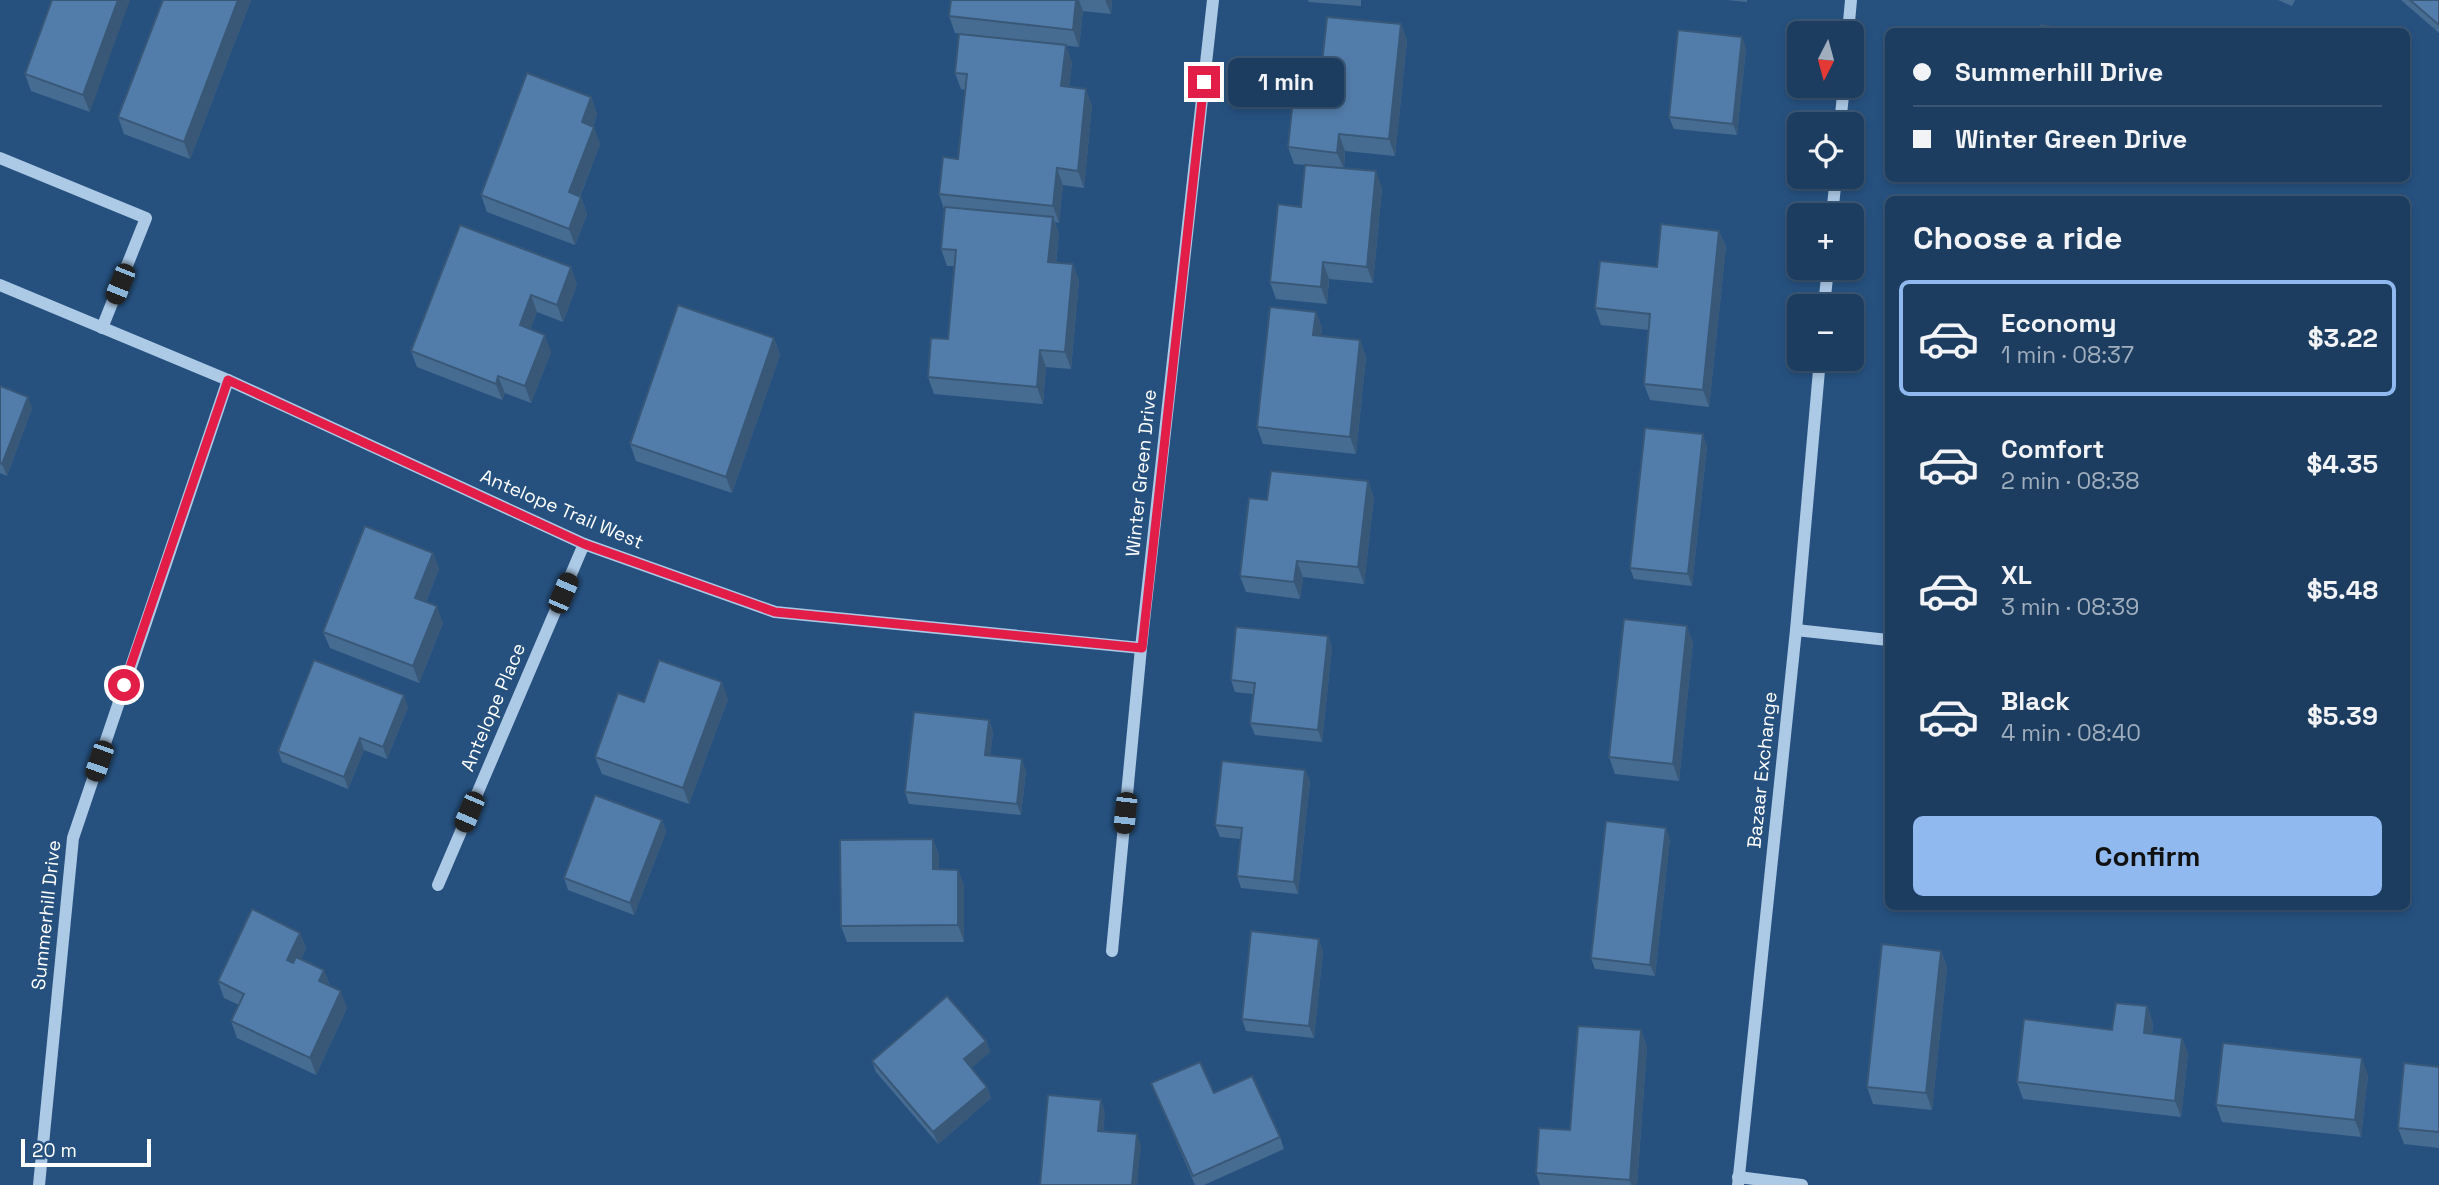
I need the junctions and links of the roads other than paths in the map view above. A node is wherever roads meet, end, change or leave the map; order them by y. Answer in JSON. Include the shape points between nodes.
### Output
{"nodes":[{"id":1,"x":1213,"y":0,"type":"edge"},
{"id":2,"x":1851,"y":0,"type":"edge"},
{"id":3,"x":1849,"y":21,"type":"edge"},
{"id":4,"x":0,"y":158,"type":"edge"},
{"id":5,"x":0,"y":285,"type":"edge"},
{"id":6,"x":102,"y":328,"type":"junction"},
{"id":7,"x":1819,"y":371,"type":"edge"},
{"id":8,"x":228,"y":380,"type":"junction"},
{"id":9,"x":584,"y":544,"type":"junction"},
{"id":10,"x":1796,"y":630,"type":"junction"},
{"id":11,"x":1885,"y":640,"type":"edge"},
{"id":12,"x":1142,"y":648,"type":"junction"},
{"id":13,"x":438,"y":885,"type":"dead end"},
{"id":14,"x":1112,"y":950,"type":"dead end"},
{"id":15,"x":1738,"y":1181,"type":"edge"},
{"id":16,"x":39,"y":1185,"type":"edge"},
{"id":17,"x":1801,"y":1185,"type":"edge"}],
"edges":[{"from":1,"to":12,"type":"street","name":"Winter Green Drive"},
{"from":2,"to":3,"type":"street"},
{"from":4,"to":6,"type":"street","via":[[146,218]]},
{"from":5,"to":6,"type":"street","name":"Antelope Trail West"},
{"from":6,"to":8,"type":"street","name":"Antelope Trail West"},
{"from":7,"to":10,"type":"street","name":"Bazaar Exchange"},
{"from":8,"to":9,"type":"street","name":"Antelope Trail West"},
{"from":8,"to":16,"type":"street","name":"Summerhill Drive","via":[[73,838]]},
{"from":9,"to":12,"type":"street","name":"Antelope Trail West","via":[[775,612]]},
{"from":9,"to":13,"type":"street","name":"Antelope Place"},
{"from":10,"to":11,"type":"street"},
{"from":10,"to":15,"type":"street","name":"Bazaar Exchange"},
{"from":12,"to":14,"type":"street","name":"Winter Green Drive"},
{"from":15,"to":17,"type":"street"}]}
